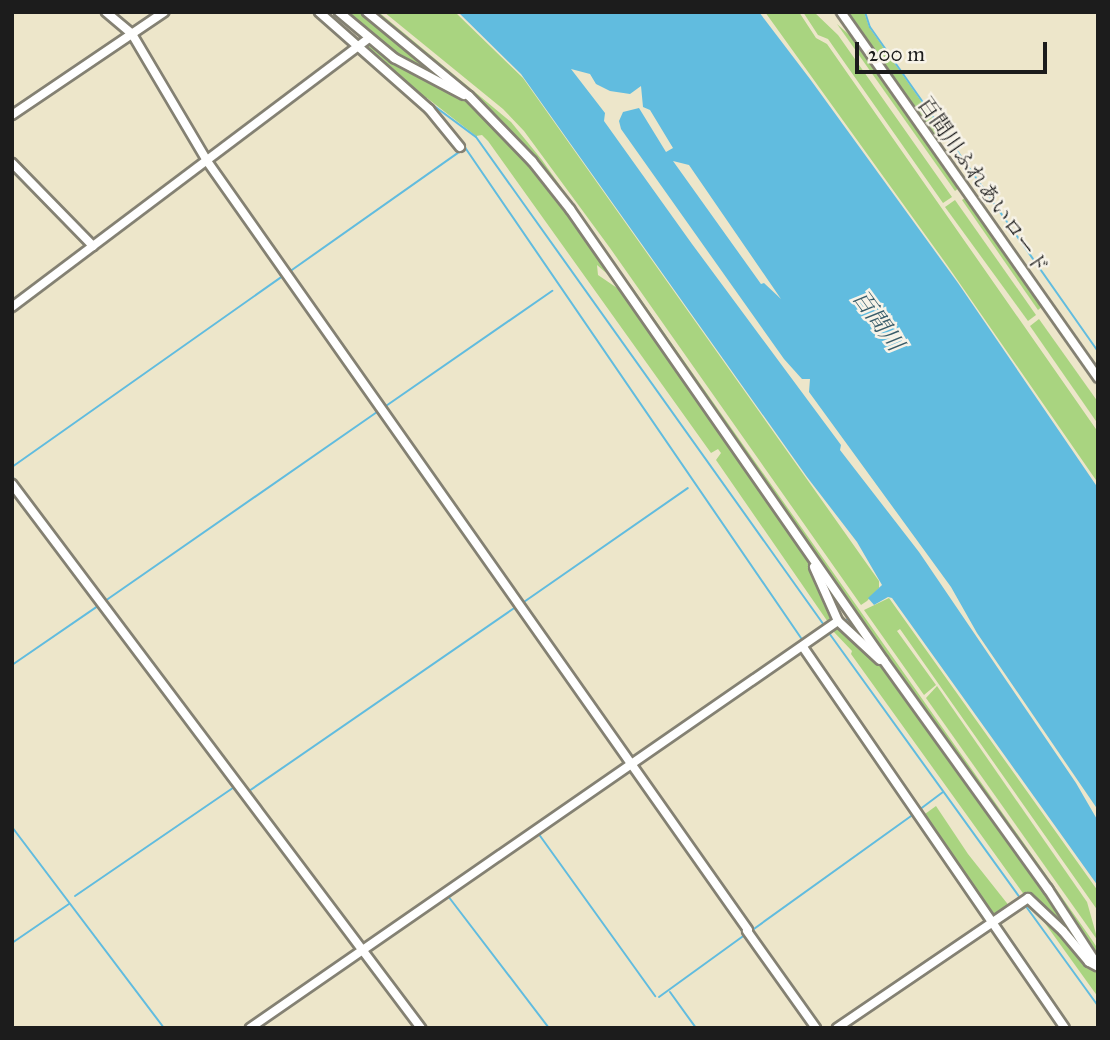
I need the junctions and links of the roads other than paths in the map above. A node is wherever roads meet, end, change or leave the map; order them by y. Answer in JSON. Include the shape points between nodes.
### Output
{"nodes":[{"id":1,"x":106,"y":12,"type":"edge"},
{"id":2,"x":164,"y":12,"type":"edge"},
{"id":3,"x":319,"y":12,"type":"edge"},
{"id":4,"x":339,"y":12,"type":"edge"},
{"id":5,"x":367,"y":12,"type":"edge"},
{"id":6,"x":841,"y":12,"type":"edge"},
{"id":7,"x":134,"y":32,"type":"junction"},
{"id":8,"x":361,"y":44,"type":"junction"},
{"id":9,"x":469,"y":96,"type":"junction"},
{"id":10,"x":12,"y":115,"type":"edge"},
{"id":11,"x":460,"y":147,"type":"dead end"},
{"id":12,"x":208,"y":159,"type":"junction"},
{"id":13,"x":12,"y":163,"type":"edge"},
{"id":14,"x":92,"y":245,"type":"junction"},
{"id":15,"x":12,"y":307,"type":"edge"},
{"id":16,"x":1098,"y":378,"type":"edge"},
{"id":17,"x":12,"y":484,"type":"edge"},
{"id":18,"x":813,"y":560,"type":"junction"},
{"id":19,"x":838,"y":621,"type":"junction"},
{"id":20,"x":805,"y":647,"type":"junction"},
{"id":21,"x":884,"y":662,"type":"junction"},
{"id":22,"x":633,"y":767,"type":"junction"},
{"id":23,"x":993,"y":921,"type":"junction"},
{"id":24,"x":362,"y":950,"type":"junction"},
{"id":25,"x":1098,"y":966,"type":"edge"},
{"id":26,"x":250,"y":1028,"type":"edge"},
{"id":27,"x":421,"y":1028,"type":"edge"},
{"id":28,"x":816,"y":1028,"type":"edge"},
{"id":29,"x":837,"y":1028,"type":"edge"},
{"id":30,"x":1065,"y":1028,"type":"edge"}],
"edges":[{"from":1,"to":7,"type":"street"},
{"from":2,"to":7,"type":"street"},
{"from":3,"to":8,"type":"street"},
{"from":4,"to":8,"type":"street"},
{"from":5,"to":9,"type":"street"},
{"from":6,"to":16,"type":"street","name":"百間川ふれあいロード"},
{"from":7,"to":10,"type":"street"},
{"from":7,"to":12,"type":"street"},
{"from":8,"to":9,"type":"street"},
{"from":8,"to":11,"type":"street","via":[[429,109]]},
{"from":8,"to":12,"type":"street"},
{"from":9,"to":18,"type":"street","via":[[532,161],[570,209]]},
{"from":12,"to":14,"type":"street"},
{"from":12,"to":22,"type":"street"},
{"from":13,"to":14,"type":"street"},
{"from":14,"to":15,"type":"street"},
{"from":17,"to":24,"type":"street"},
{"from":18,"to":19,"type":"street"},
{"from":18,"to":21,"type":"street"},
{"from":19,"to":20,"type":"street"},
{"from":19,"to":21,"type":"street"},
{"from":20,"to":22,"type":"street"},
{"from":20,"to":23,"type":"street"},
{"from":21,"to":25,"type":"street","via":[[970,777]]},
{"from":22,"to":24,"type":"street"},
{"from":22,"to":28,"type":"street"},
{"from":23,"to":25,"type":"street","via":[[1031,898],[1089,962]]},
{"from":23,"to":29,"type":"street"},
{"from":23,"to":30,"type":"street"},
{"from":24,"to":26,"type":"street"},
{"from":24,"to":27,"type":"street"}]}
